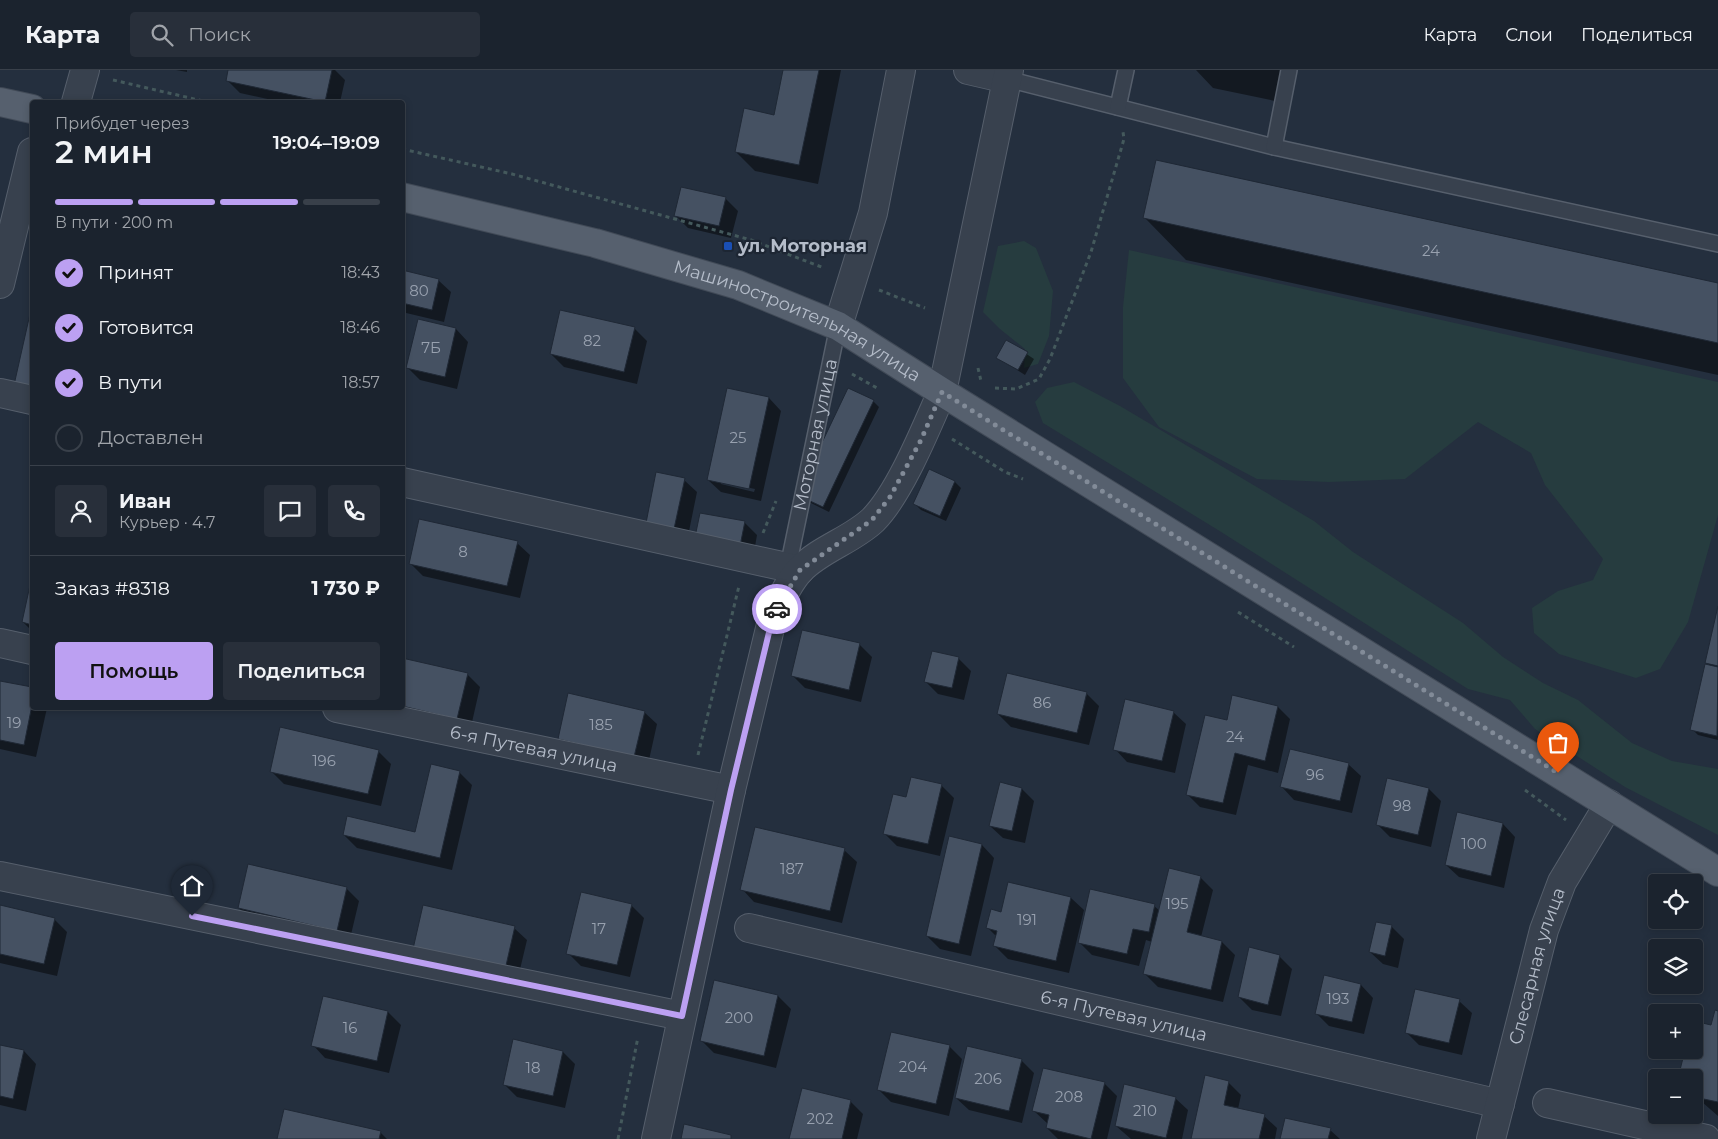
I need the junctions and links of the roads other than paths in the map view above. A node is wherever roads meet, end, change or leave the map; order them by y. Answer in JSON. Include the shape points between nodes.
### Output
{"nodes":[{"id":1,"x":901,"y":70,"type":"edge"},
{"id":2,"x":968,"y":70,"type":"edge"},
{"id":3,"x":1126,"y":70,"type":"edge"},
{"id":4,"x":1289,"y":70,"type":"edge"},
{"id":5,"x":84,"y":72,"type":"edge"},
{"id":6,"x":1008,"y":74,"type":"edge"},
{"id":7,"x":77,"y":100,"type":"edge"},
{"id":8,"x":0,"y":102,"type":"edge"},
{"id":9,"x":1118,"y":107,"type":"junction"},
{"id":10,"x":30,"y":109,"type":"edge"},
{"id":11,"x":1274,"y":147,"type":"junction"},
{"id":12,"x":30,"y":160,"type":"edge"},
{"id":13,"x":405,"y":198,"type":"edge"},
{"id":14,"x":1718,"y":244,"type":"edge"},
{"id":15,"x":0,"y":284,"type":"edge"},
{"id":16,"x":838,"y":326,"type":"junction"},
{"id":17,"x":942,"y":392,"type":"junction"},
{"id":18,"x":0,"y":393,"type":"edge"},
{"id":19,"x":30,"y":400,"type":"edge"},
{"id":20,"x":405,"y":483,"type":"edge"},
{"id":21,"x":794,"y":568,"type":"junction"},
{"id":22,"x":0,"y":643,"type":"edge"},
{"id":23,"x":30,"y":650,"type":"edge"},
{"id":24,"x":347,"y":710,"type":"edge"},
{"id":25,"x":731,"y":790,"type":"junction"},
{"id":26,"x":1608,"y":804,"type":"junction"},
{"id":27,"x":1718,"y":872,"type":"edge"},
{"id":28,"x":0,"y":876,"type":"edge"},
{"id":29,"x":749,"y":928,"type":"dead end"},
{"id":30,"x":682,"y":1016,"type":"junction"},
{"id":31,"x":1547,"y":1103,"type":"dead end"},
{"id":32,"x":1500,"y":1104,"type":"junction"},
{"id":33,"x":656,"y":1139,"type":"edge"},
{"id":34,"x":1491,"y":1139,"type":"edge"},
{"id":35,"x":1706,"y":1139,"type":"edge"}],
"edges":[{"from":1,"to":16,"type":"street","name":"Моторная улица","via":[[873,213]]},
{"from":2,"to":6,"type":"street"},
{"from":3,"to":9,"type":"lane"},
{"from":4,"to":11,"type":"lane"},
{"from":5,"to":7,"type":"street"},
{"from":6,"to":9,"type":"lane"},
{"from":6,"to":17,"type":"street"},
{"from":8,"to":10,"type":"main road"},
{"from":9,"to":11,"type":"lane"},
{"from":11,"to":14,"type":"lane"},
{"from":12,"to":15,"type":"street"},
{"from":13,"to":16,"type":"main road","name":"Машиностроительная улица","via":[[595,244],[738,285]]},
{"from":16,"to":17,"type":"main road","name":"Машиностроительная улица"},
{"from":16,"to":21,"type":"lane","name":"Моторная улица"},
{"from":17,"to":21,"type":"street","via":[[890,497],[872,520]]},
{"from":17,"to":26,"type":"main road","name":"Машиностроительная улица"},
{"from":18,"to":19,"type":"street"},
{"from":20,"to":21,"type":"street"},
{"from":21,"to":25,"type":"street","name":"Моторная улица","via":[[772,620]]},
{"from":22,"to":23,"type":"street"},
{"from":24,"to":25,"type":"street","name":"6-я Путевая улица"},
{"from":25,"to":30,"type":"street","name":"Моторная улица"},
{"from":26,"to":27,"type":"main road","name":"Машиностроительная улица"},
{"from":26,"to":32,"type":"street","name":"Слесарная улица","via":[[1562,882],[1544,930]]},
{"from":28,"to":30,"type":"street"},
{"from":29,"to":32,"type":"street","name":"6-я Путевая улица"},
{"from":30,"to":33,"type":"street","name":"Моторная улица"},
{"from":31,"to":35,"type":"street"},
{"from":32,"to":34,"type":"street","name":"Слесарная улица"}]}
